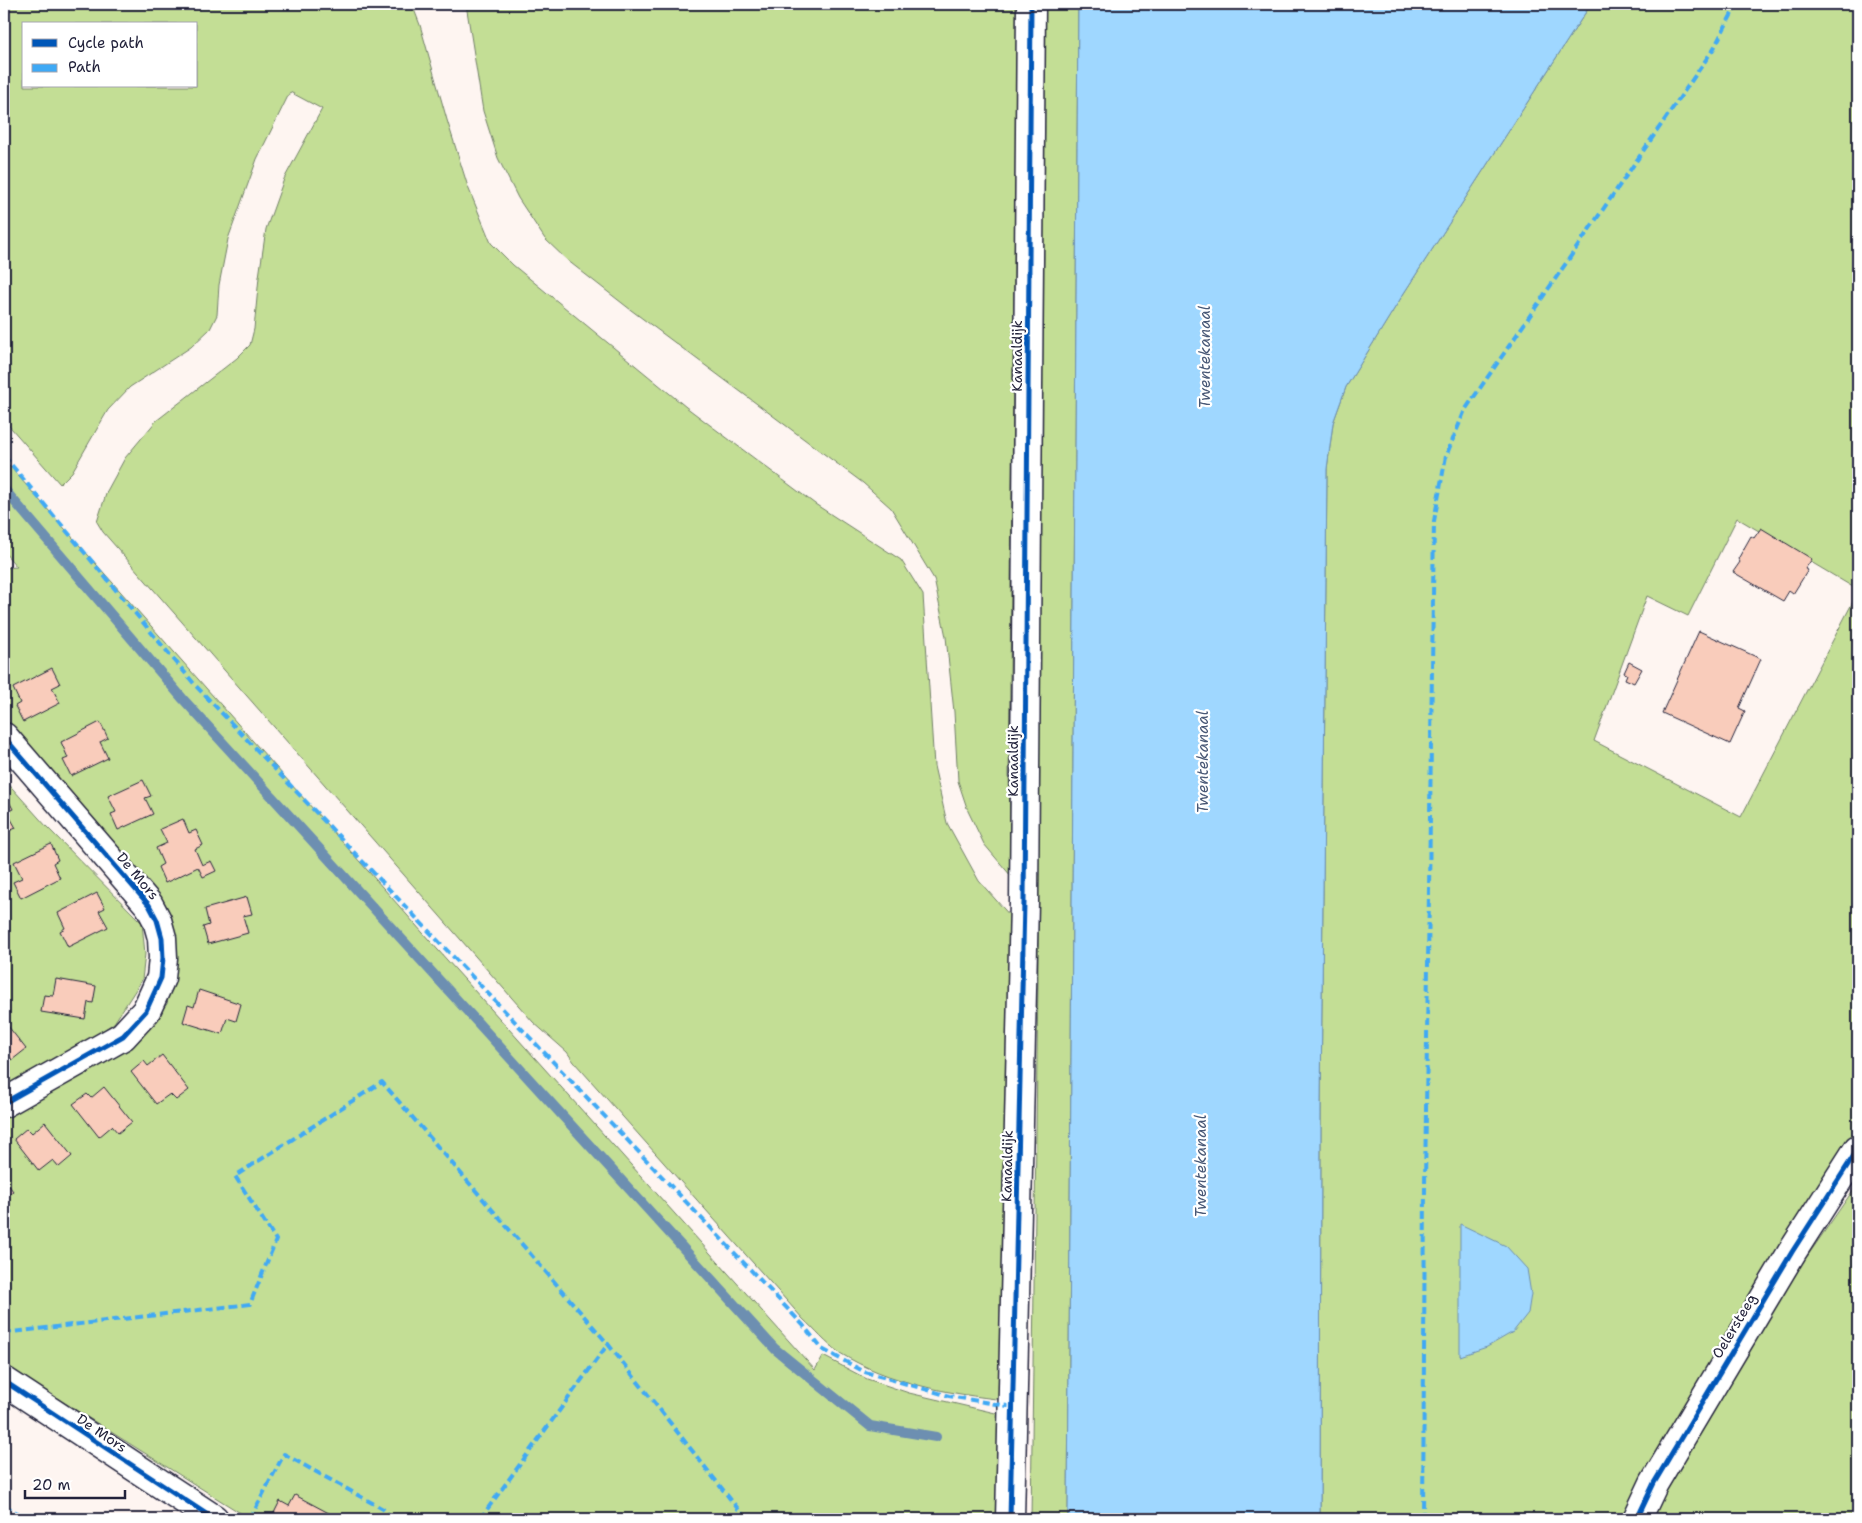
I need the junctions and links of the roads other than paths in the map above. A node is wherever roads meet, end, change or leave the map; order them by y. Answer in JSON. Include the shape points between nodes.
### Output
{"nodes":[{"id":1,"x":1031,"y":4,"type":"edge"},
{"id":2,"x":4,"y":737,"type":"edge"},
{"id":3,"x":4,"y":1104,"type":"edge"},
{"id":4,"x":1858,"y":1149,"type":"edge"},
{"id":5,"x":4,"y":1381,"type":"edge"},
{"id":6,"x":214,"y":1519,"type":"edge"},
{"id":7,"x":1010,"y":1519,"type":"edge"},
{"id":8,"x":1636,"y":1519,"type":"edge"}],
"edges":[{"from":1,"to":7,"type":"street","name":"Kanaaldijk","via":[[1024,902]]},
{"from":2,"to":3,"type":"street","name":"De Mors","via":[[149,905],[162,938],[163,958],[161,978],[146,1011],[123,1036]]},
{"from":4,"to":8,"type":"street","name":"Oelersteeg","via":[[1694,1415]]},
{"from":5,"to":6,"type":"street","name":"De Mors"}]}
